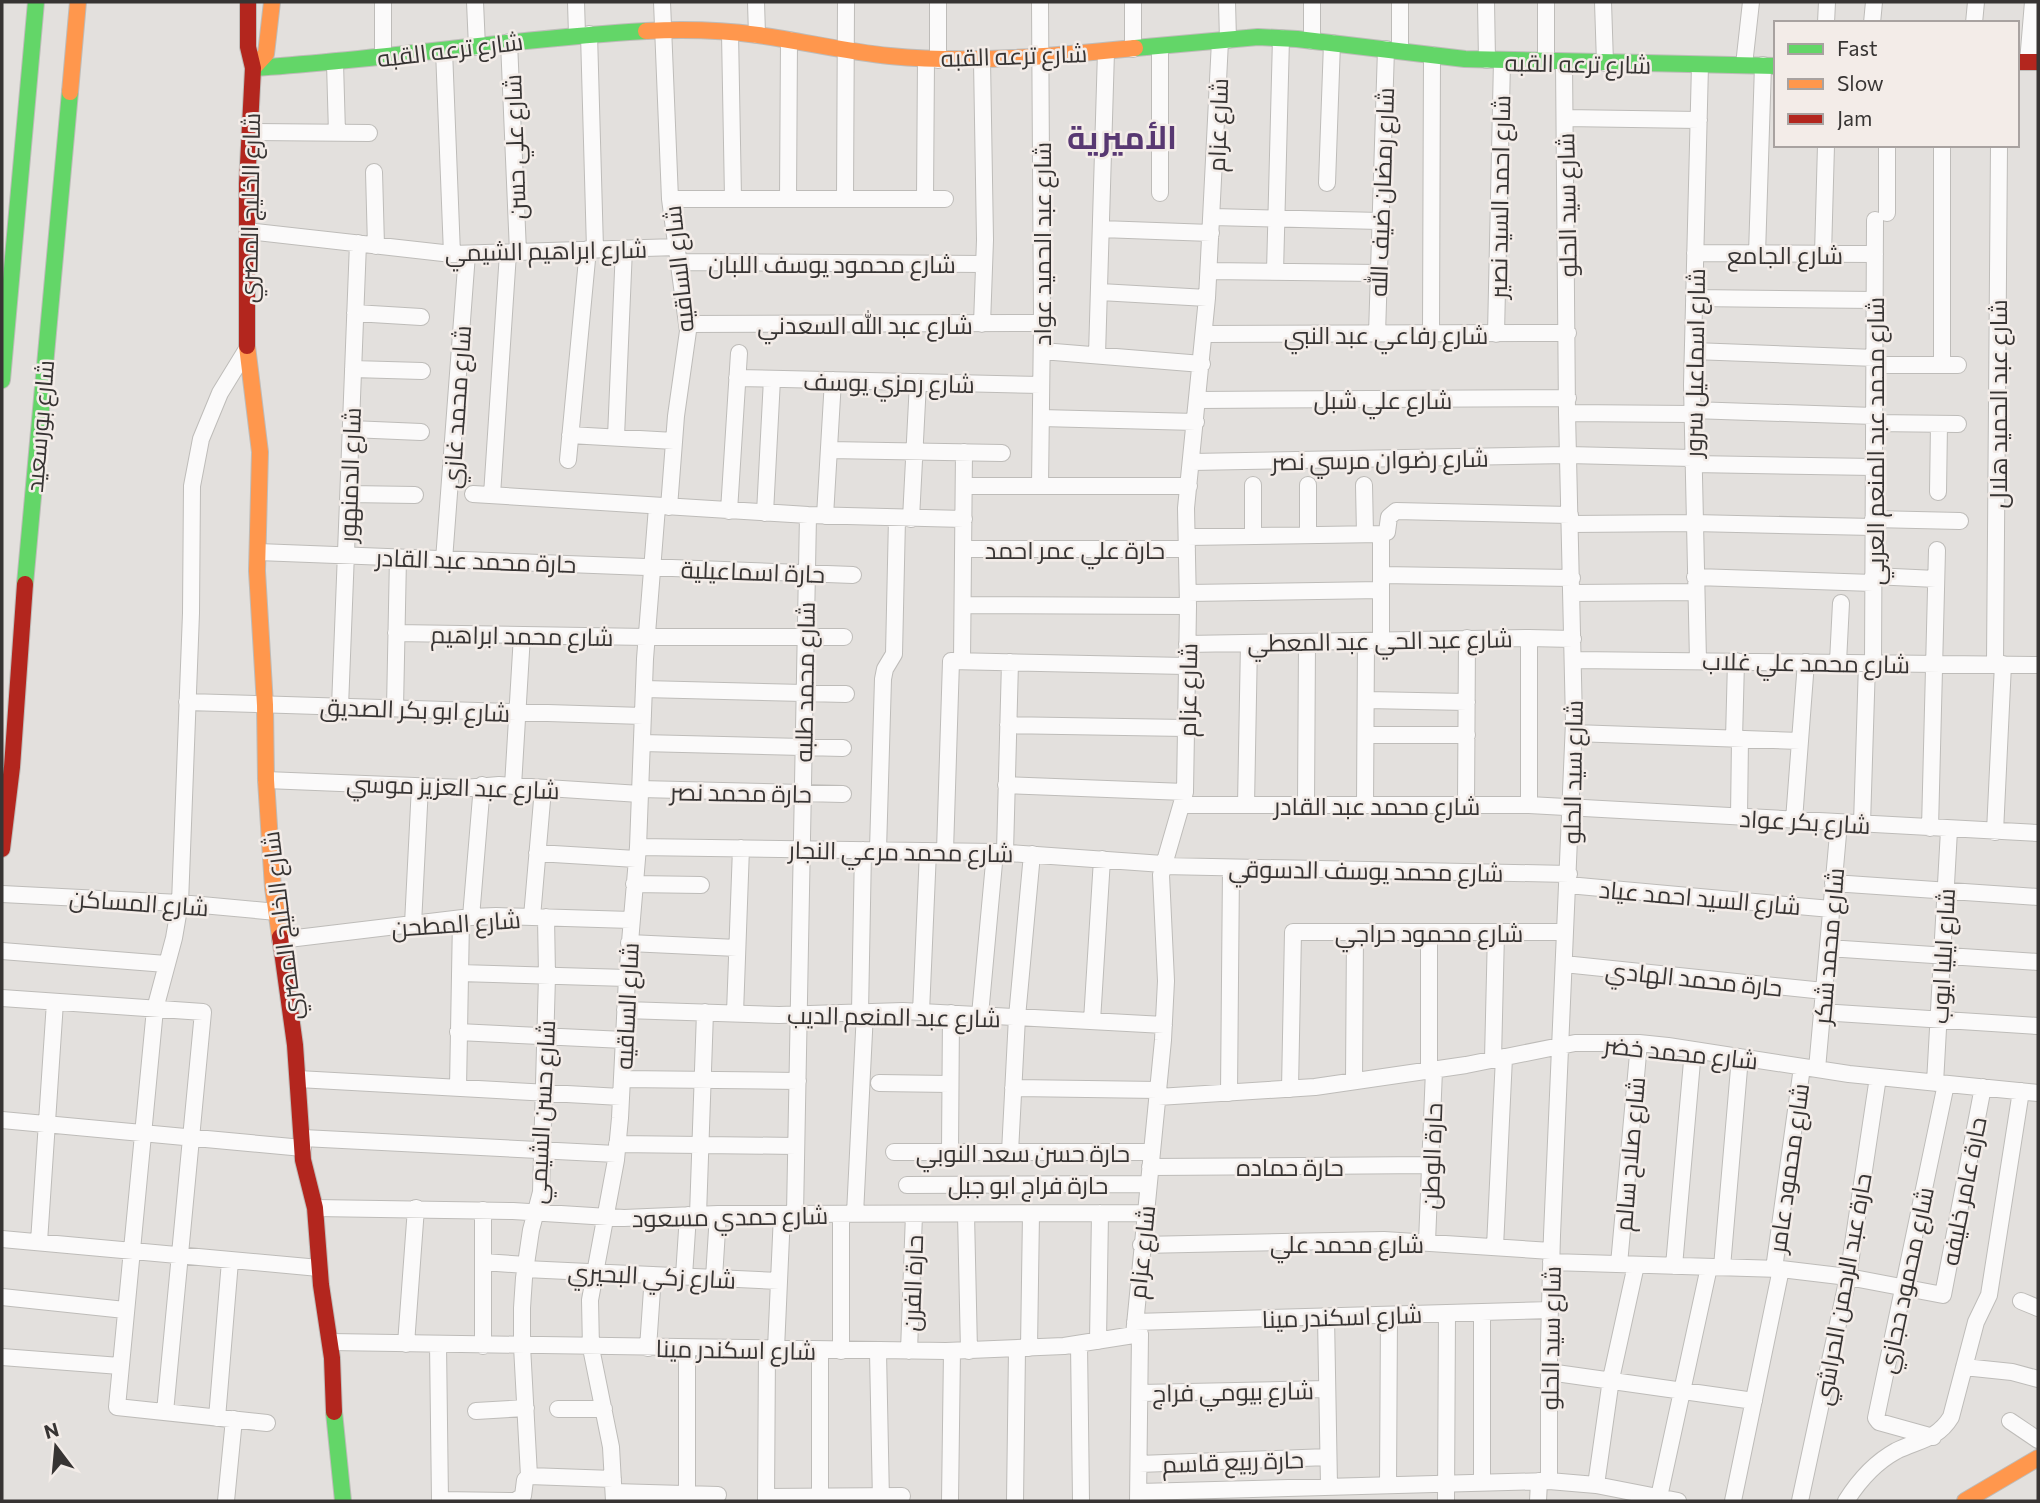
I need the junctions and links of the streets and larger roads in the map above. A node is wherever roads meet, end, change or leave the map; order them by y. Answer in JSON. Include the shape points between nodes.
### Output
{"nodes":[{"id":1,"x":36,"y":2,"type":"edge"},
{"id":2,"x":78,"y":2,"type":"edge"},
{"id":3,"x":248,"y":2,"type":"edge"},
{"id":4,"x":272,"y":2,"type":"edge"},
{"id":5,"x":383,"y":2,"type":"edge"},
{"id":6,"x":475,"y":2,"type":"edge"},
{"id":7,"x":576,"y":2,"type":"edge"},
{"id":8,"x":662,"y":2,"type":"edge"},
{"id":9,"x":756,"y":2,"type":"edge"},
{"id":10,"x":846,"y":2,"type":"edge"},
{"id":11,"x":938,"y":2,"type":"edge"},
{"id":12,"x":1040,"y":2,"type":"edge"},
{"id":13,"x":1133,"y":2,"type":"edge"},
{"id":14,"x":1227,"y":2,"type":"edge"},
{"id":15,"x":1312,"y":2,"type":"edge"},
{"id":16,"x":1400,"y":2,"type":"edge"},
{"id":17,"x":1486,"y":2,"type":"edge"},
{"id":18,"x":1546,"y":2,"type":"edge"},
{"id":19,"x":1603,"y":2,"type":"edge"},
{"id":20,"x":1751,"y":2,"type":"edge"},
{"id":21,"x":1827,"y":2,"type":"edge"},
{"id":22,"x":1874,"y":2,"type":"edge"},
{"id":23,"x":1976,"y":2,"type":"edge"},
{"id":24,"x":2033,"y":2,"type":"edge"},
{"id":25,"x":1826,"y":21,"type":"edge"},
{"id":26,"x":1872,"y":21,"type":"edge"},
{"id":27,"x":1974,"y":21,"type":"edge"},
{"id":28,"x":662,"y":30,"type":"junction"},
{"id":29,"x":730,"y":33,"type":"junction"},
{"id":30,"x":583,"y":34,"type":"junction"},
{"id":31,"x":757,"y":35,"type":"junction"},
{"id":32,"x":1281,"y":38,"type":"junction"},
{"id":33,"x":789,"y":40,"type":"junction"},
{"id":34,"x":1224,"y":41,"type":"junction"},
{"id":35,"x":1312,"y":41,"type":"junction"},
{"id":36,"x":509,"y":42,"type":"junction"},
{"id":37,"x":1332,"y":43,"type":"junction"},
{"id":38,"x":477,"y":47,"type":"junction"},
{"id":39,"x":1160,"y":47,"type":"junction"},
{"id":40,"x":846,"y":49,"type":"junction"},
{"id":41,"x":1133,"y":49,"type":"junction"},
{"id":42,"x":444,"y":50,"type":"junction"},
{"id":43,"x":1393,"y":50,"type":"junction"},
{"id":44,"x":1106,"y":51,"type":"junction"},
{"id":45,"x":1432,"y":55,"type":"junction"},
{"id":46,"x":1041,"y":56,"type":"junction"},
{"id":47,"x":383,"y":57,"type":"junction"},
{"id":48,"x":932,"y":59,"type":"junction"},
{"id":49,"x":982,"y":60,"type":"junction"},
{"id":50,"x":1494,"y":61,"type":"junction"},
{"id":51,"x":1546,"y":62,"type":"junction"},
{"id":52,"x":2028,"y":62,"type":"edge"},
{"id":53,"x":335,"y":63,"type":"junction"},
{"id":54,"x":1564,"y":63,"type":"junction"},
{"id":55,"x":1605,"y":64,"type":"junction"},
{"id":56,"x":1700,"y":65,"type":"junction"},
{"id":57,"x":1744,"y":65,"type":"junction"},
{"id":58,"x":1769,"y":66,"type":"edge"},
{"id":59,"x":253,"y":68,"type":"junction"},
{"id":60,"x":1565,"y":118,"type":"junction"},
{"id":61,"x":1699,"y":120,"type":"junction"},
{"id":62,"x":250,"y":132,"type":"junction"},
{"id":63,"x":337,"y":133,"type":"junction"},
{"id":64,"x":369,"y":133,"type":"dead end"},
{"id":65,"x":1826,"y":147,"type":"edge"},
{"id":66,"x":1888,"y":147,"type":"edge"},
{"id":67,"x":1942,"y":147,"type":"edge"},
{"id":68,"x":1999,"y":147,"type":"edge"},
{"id":69,"x":374,"y":172,"type":"dead end"},
{"id":70,"x":1327,"y":183,"type":"dead end"},
{"id":71,"x":1160,"y":193,"type":"dead end"},
{"id":72,"x":733,"y":198,"type":"junction"},
{"id":73,"x":670,"y":199,"type":"junction"},
{"id":74,"x":788,"y":199,"type":"junction"},
{"id":75,"x":845,"y":199,"type":"junction"},
{"id":76,"x":925,"y":199,"type":"junction"},
{"id":77,"x":945,"y":199,"type":"dead end"},
{"id":78,"x":1276,"y":218,"type":"junction"},
{"id":79,"x":1380,"y":221,"type":"junction"},
{"id":80,"x":1212,"y":225,"type":"junction"},
{"id":81,"x":1101,"y":229,"type":"junction"},
{"id":82,"x":247,"y":231,"type":"junction"},
{"id":83,"x":358,"y":243,"type":"junction"},
{"id":84,"x":376,"y":246,"type":"junction"},
{"id":85,"x":625,"y":248,"type":"junction"},
{"id":86,"x":592,"y":249,"type":"junction"},
{"id":87,"x":513,"y":253,"type":"junction"},
{"id":88,"x":1695,"y":253,"type":"junction"},
{"id":89,"x":460,"y":254,"type":"junction"},
{"id":90,"x":679,"y":254,"type":"junction"},
{"id":91,"x":1757,"y":254,"type":"junction"},
{"id":92,"x":1823,"y":254,"type":"junction"},
{"id":93,"x":1875,"y":254,"type":"junction"},
{"id":94,"x":984,"y":264,"type":"junction"},
{"id":95,"x":1209,"y":271,"type":"junction"},
{"id":96,"x":1275,"y":272,"type":"junction"},
{"id":97,"x":1379,"y":273,"type":"junction"},
{"id":98,"x":1100,"y":292,"type":"junction"},
{"id":99,"x":1207,"y":298,"type":"junction"},
{"id":100,"x":1694,"y":298,"type":"junction"},
{"id":101,"x":1875,"y":300,"type":"junction"},
{"id":102,"x":355,"y":313,"type":"junction"},
{"id":103,"x":421,"y":317,"type":"dead end"},
{"id":104,"x":1042,"y":323,"type":"junction"},
{"id":105,"x":687,"y":324,"type":"junction"},
{"id":106,"x":982,"y":324,"type":"junction"},
{"id":107,"x":1568,"y":333,"type":"junction"},
{"id":108,"x":1204,"y":334,"type":"junction"},
{"id":109,"x":1377,"y":334,"type":"junction"},
{"id":110,"x":1431,"y":334,"type":"junction"},
{"id":111,"x":1496,"y":334,"type":"junction"},
{"id":112,"x":247,"y":349,"type":"junction"},
{"id":113,"x":1042,"y":351,"type":"junction"},
{"id":114,"x":1693,"y":351,"type":"junction"},
{"id":115,"x":739,"y":353,"type":"dead end"},
{"id":116,"x":1097,"y":355,"type":"junction"},
{"id":117,"x":1875,"y":361,"type":"junction"},
{"id":118,"x":1202,"y":364,"type":"junction"},
{"id":119,"x":353,"y":369,"type":"junction"},
{"id":120,"x":422,"y":371,"type":"dead end"},
{"id":121,"x":737,"y":378,"type":"junction"},
{"id":122,"x":772,"y":379,"type":"junction"},
{"id":123,"x":2,"y":380,"type":"edge"},
{"id":124,"x":833,"y":380,"type":"junction"},
{"id":125,"x":918,"y":382,"type":"junction"},
{"id":126,"x":1041,"y":386,"type":"junction"},
{"id":127,"x":1198,"y":400,"type":"junction"},
{"id":128,"x":1567,"y":405,"type":"junction"},
{"id":129,"x":1692,"y":412,"type":"junction"},
{"id":130,"x":1041,"y":418,"type":"junction"},
{"id":131,"x":1874,"y":420,"type":"junction"},
{"id":132,"x":1196,"y":422,"type":"junction"},
{"id":133,"x":1939,"y":424,"type":"junction"},
{"id":134,"x":1958,"y":424,"type":"dead end"},
{"id":135,"x":351,"y":429,"type":"junction"},
{"id":136,"x":421,"y":432,"type":"dead end"},
{"id":137,"x":570,"y":435,"type":"junction"},
{"id":138,"x":615,"y":437,"type":"junction"},
{"id":139,"x":674,"y":440,"type":"junction"},
{"id":140,"x":829,"y":450,"type":"junction"},
{"id":141,"x":915,"y":452,"type":"junction"},
{"id":142,"x":964,"y":452,"type":"junction"},
{"id":143,"x":1002,"y":453,"type":"dead end"},
{"id":144,"x":1569,"y":455,"type":"junction"},
{"id":145,"x":568,"y":460,"type":"dead end"},
{"id":146,"x":1693,"y":461,"type":"junction"},
{"id":147,"x":1192,"y":462,"type":"junction"},
{"id":148,"x":1874,"y":467,"type":"junction"},
{"id":149,"x":1253,"y":485,"type":"dead end"},
{"id":150,"x":1308,"y":485,"type":"dead end"},
{"id":151,"x":1364,"y":485,"type":"dead end"},
{"id":152,"x":964,"y":486,"type":"junction"},
{"id":153,"x":1040,"y":486,"type":"junction"},
{"id":154,"x":1189,"y":486,"type":"junction"},
{"id":155,"x":1938,"y":492,"type":"dead end"},
{"id":156,"x":349,"y":494,"type":"junction"},
{"id":157,"x":473,"y":494,"type":"dead end"},
{"id":158,"x":415,"y":495,"type":"dead end"},
{"id":159,"x":492,"y":495,"type":"junction"},
{"id":160,"x":663,"y":507,"type":"junction"},
{"id":161,"x":729,"y":511,"type":"junction"},
{"id":162,"x":765,"y":513,"type":"junction"},
{"id":163,"x":808,"y":515,"type":"junction"},
{"id":164,"x":825,"y":516,"type":"junction"},
{"id":165,"x":904,"y":519,"type":"junction"},
{"id":166,"x":964,"y":519,"type":"junction"},
{"id":167,"x":1571,"y":519,"type":"junction"},
{"id":168,"x":1961,"y":522,"type":"dead end"},
{"id":169,"x":1694,"y":523,"type":"junction"},
{"id":170,"x":1873,"y":523,"type":"junction"},
{"id":171,"x":1373,"y":534,"type":"junction"},
{"id":172,"x":1308,"y":535,"type":"junction"},
{"id":173,"x":1253,"y":536,"type":"junction"},
{"id":174,"x":1187,"y":543,"type":"junction"},
{"id":175,"x":963,"y":548,"type":"junction"},
{"id":176,"x":1937,"y":550,"type":"dead end"},
{"id":177,"x":258,"y":552,"type":"junction"},
{"id":178,"x":346,"y":555,"type":"junction"},
{"id":179,"x":398,"y":557,"type":"junction"},
{"id":180,"x":444,"y":560,"type":"junction"},
{"id":181,"x":653,"y":567,"type":"junction"},
{"id":182,"x":806,"y":573,"type":"junction"},
{"id":183,"x":853,"y":575,"type":"dead end"},
{"id":184,"x":1873,"y":579,"type":"junction"},
{"id":185,"x":1936,"y":579,"type":"junction"},
{"id":186,"x":1381,"y":582,"type":"junction"},
{"id":187,"x":1695,"y":584,"type":"junction"},
{"id":188,"x":1572,"y":586,"type":"junction"},
{"id":189,"x":1188,"y":599,"type":"junction"},
{"id":190,"x":1841,"y":603,"type":"dead end"},
{"id":191,"x":963,"y":605,"type":"junction"},
{"id":192,"x":396,"y":633,"type":"junction"},
{"id":193,"x":522,"y":635,"type":"junction"},
{"id":194,"x":647,"y":637,"type":"junction"},
{"id":195,"x":804,"y":637,"type":"junction"},
{"id":196,"x":844,"y":637,"type":"dead end"},
{"id":197,"x":1467,"y":638,"type":"junction"},
{"id":198,"x":1530,"y":638,"type":"junction"},
{"id":199,"x":1573,"y":639,"type":"junction"},
{"id":200,"x":1374,"y":640,"type":"junction"},
{"id":201,"x":1307,"y":642,"type":"junction"},
{"id":202,"x":1249,"y":643,"type":"junction"},
{"id":203,"x":1187,"y":644,"type":"junction"},
{"id":204,"x":1574,"y":660,"type":"junction"},
{"id":205,"x":956,"y":661,"type":"junction"},
{"id":206,"x":1698,"y":661,"type":"junction"},
{"id":207,"x":1736,"y":661,"type":"junction"},
{"id":208,"x":1010,"y":662,"type":"junction"},
{"id":209,"x":1806,"y":662,"type":"junction"},
{"id":210,"x":1838,"y":662,"type":"junction"},
{"id":211,"x":1870,"y":663,"type":"junction"},
{"id":212,"x":1933,"y":664,"type":"junction"},
{"id":213,"x":1999,"y":664,"type":"junction"},
{"id":214,"x":2038,"y":665,"type":"edge"},
{"id":215,"x":1186,"y":666,"type":"junction"},
{"id":216,"x":644,"y":689,"type":"junction"},
{"id":217,"x":804,"y":693,"type":"junction"},
{"id":218,"x":846,"y":694,"type":"dead end"},
{"id":219,"x":1367,"y":700,"type":"junction"},
{"id":220,"x":187,"y":702,"type":"junction"},
{"id":221,"x":1467,"y":702,"type":"junction"},
{"id":222,"x":265,"y":705,"type":"junction"},
{"id":223,"x":340,"y":707,"type":"junction"},
{"id":224,"x":394,"y":708,"type":"junction"},
{"id":225,"x":518,"y":712,"type":"junction"},
{"id":226,"x":9,"y":715,"type":"edge"},
{"id":227,"x":643,"y":716,"type":"junction"},
{"id":228,"x":1008,"y":725,"type":"junction"},
{"id":229,"x":1186,"y":728,"type":"junction"},
{"id":230,"x":1574,"y":733,"type":"junction"},
{"id":231,"x":1366,"y":735,"type":"junction"},
{"id":232,"x":1467,"y":735,"type":"junction"},
{"id":233,"x":1737,"y":739,"type":"junction"},
{"id":234,"x":1800,"y":741,"type":"junction"},
{"id":235,"x":642,"y":743,"type":"junction"},
{"id":236,"x":803,"y":747,"type":"junction"},
{"id":237,"x":843,"y":748,"type":"dead end"},
{"id":238,"x":7,"y":766,"type":"edge"},
{"id":239,"x":266,"y":780,"type":"junction"},
{"id":240,"x":482,"y":785,"type":"junction"},
{"id":241,"x":1006,"y":785,"type":"junction"},
{"id":242,"x":420,"y":786,"type":"junction"},
{"id":243,"x":513,"y":786,"type":"junction"},
{"id":244,"x":543,"y":789,"type":"junction"},
{"id":245,"x":640,"y":791,"type":"junction"},
{"id":246,"x":802,"y":793,"type":"junction"},
{"id":247,"x":842,"y":794,"type":"dead end"},
{"id":248,"x":1184,"y":799,"type":"junction"},
{"id":249,"x":1245,"y":805,"type":"junction"},
{"id":250,"x":1306,"y":805,"type":"junction"},
{"id":251,"x":1365,"y":805,"type":"junction"},
{"id":252,"x":1466,"y":805,"type":"junction"},
{"id":253,"x":1529,"y":805,"type":"junction"},
{"id":254,"x":1572,"y":807,"type":"junction"},
{"id":255,"x":1739,"y":817,"type":"junction"},
{"id":256,"x":1794,"y":820,"type":"junction"},
{"id":257,"x":1839,"y":823,"type":"junction"},
{"id":258,"x":1861,"y":824,"type":"junction"},
{"id":259,"x":1930,"y":828,"type":"junction"},
{"id":260,"x":1949,"y":830,"type":"junction"},
{"id":261,"x":1995,"y":832,"type":"junction"},
{"id":262,"x":2038,"y":833,"type":"edge"},
{"id":263,"x":741,"y":848,"type":"junction"},
{"id":264,"x":2,"y":849,"type":"edge"},
{"id":265,"x":802,"y":849,"type":"junction"},
{"id":266,"x":871,"y":850,"type":"junction"},
{"id":267,"x":928,"y":851,"type":"junction"},
{"id":268,"x":946,"y":851,"type":"junction"},
{"id":269,"x":1000,"y":852,"type":"junction"},
{"id":270,"x":537,"y":853,"type":"junction"},
{"id":271,"x":637,"y":853,"type":"junction"},
{"id":272,"x":1032,"y":854,"type":"junction"},
{"id":273,"x":1102,"y":859,"type":"junction"},
{"id":274,"x":1163,"y":865,"type":"junction"},
{"id":275,"x":1231,"y":868,"type":"junction"},
{"id":276,"x":1569,"y":879,"type":"junction"},
{"id":277,"x":1833,"y":883,"type":"junction"},
{"id":278,"x":634,"y":884,"type":"junction"},
{"id":279,"x":701,"y":885,"type":"dead end"},
{"id":280,"x":1946,"y":891,"type":"junction"},
{"id":281,"x":2,"y":894,"type":"edge"},
{"id":282,"x":2038,"y":897,"type":"edge"},
{"id":283,"x":180,"y":903,"type":"junction"},
{"id":284,"x":1831,"y":909,"type":"junction"},
{"id":285,"x":277,"y":912,"type":"junction"},
{"id":286,"x":539,"y":917,"type":"junction"},
{"id":287,"x":466,"y":918,"type":"junction"},
{"id":288,"x":631,"y":920,"type":"junction"},
{"id":289,"x":413,"y":924,"type":"junction"},
{"id":290,"x":1355,"y":932,"type":"junction"},
{"id":291,"x":1429,"y":932,"type":"junction"},
{"id":292,"x":1496,"y":932,"type":"junction"},
{"id":293,"x":1565,"y":932,"type":"junction"},
{"id":294,"x":281,"y":940,"type":"junction"},
{"id":295,"x":629,"y":943,"type":"junction"},
{"id":296,"x":737,"y":948,"type":"junction"},
{"id":297,"x":1828,"y":948,"type":"junction"},
{"id":298,"x":2,"y":951,"type":"edge"},
{"id":299,"x":1942,"y":954,"type":"junction"},
{"id":300,"x":2038,"y":962,"type":"edge"},
{"id":301,"x":166,"y":964,"type":"junction"},
{"id":302,"x":1564,"y":964,"type":"junction"},
{"id":303,"x":460,"y":973,"type":"junction"},
{"id":304,"x":547,"y":976,"type":"junction"},
{"id":305,"x":627,"y":978,"type":"junction"},
{"id":306,"x":1824,"y":991,"type":"junction"},
{"id":307,"x":2,"y":998,"type":"edge"},
{"id":308,"x":55,"y":1002,"type":"junction"},
{"id":309,"x":155,"y":1009,"type":"junction"},
{"id":310,"x":625,"y":1010,"type":"junction"},
{"id":311,"x":705,"y":1012,"type":"junction"},
{"id":312,"x":862,"y":1012,"type":"junction"},
{"id":313,"x":921,"y":1012,"type":"junction"},
{"id":314,"x":1821,"y":1012,"type":"junction"},
{"id":315,"x":735,"y":1013,"type":"junction"},
{"id":316,"x":951,"y":1013,"type":"junction"},
{"id":317,"x":799,"y":1014,"type":"junction"},
{"id":318,"x":980,"y":1015,"type":"junction"},
{"id":319,"x":1017,"y":1017,"type":"junction"},
{"id":320,"x":1938,"y":1020,"type":"junction"},
{"id":321,"x":1092,"y":1021,"type":"junction"},
{"id":322,"x":1164,"y":1025,"type":"junction"},
{"id":323,"x":2038,"y":1026,"type":"edge"},
{"id":324,"x":458,"y":1032,"type":"junction"},
{"id":325,"x":545,"y":1036,"type":"junction"},
{"id":326,"x":624,"y":1040,"type":"junction"},
{"id":327,"x":1639,"y":1043,"type":"junction"},
{"id":328,"x":1561,"y":1044,"type":"junction"},
{"id":329,"x":1693,"y":1050,"type":"junction"},
{"id":330,"x":1740,"y":1057,"type":"junction"},
{"id":331,"x":1499,"y":1058,"type":"junction"},
{"id":332,"x":1809,"y":1068,"type":"junction"},
{"id":333,"x":1432,"y":1070,"type":"junction"},
{"id":334,"x":1878,"y":1077,"type":"junction"},
{"id":335,"x":298,"y":1079,"type":"junction"},
{"id":336,"x":622,"y":1079,"type":"junction"},
{"id":337,"x":703,"y":1080,"type":"junction"},
{"id":338,"x":798,"y":1081,"type":"junction"},
{"id":339,"x":1354,"y":1082,"type":"junction"},
{"id":340,"x":879,"y":1083,"type":"dead end"},
{"id":341,"x":1940,"y":1083,"type":"junction"},
{"id":342,"x":950,"y":1084,"type":"junction"},
{"id":343,"x":1983,"y":1087,"type":"junction"},
{"id":344,"x":458,"y":1088,"type":"junction"},
{"id":345,"x":1013,"y":1088,"type":"junction"},
{"id":346,"x":1290,"y":1089,"type":"junction"},
{"id":347,"x":2021,"y":1091,"type":"junction"},
{"id":348,"x":543,"y":1093,"type":"junction"},
{"id":349,"x":1229,"y":1093,"type":"junction"},
{"id":350,"x":2038,"y":1093,"type":"edge"},
{"id":351,"x":1158,"y":1094,"type":"junction"},
{"id":352,"x":621,"y":1097,"type":"junction"},
{"id":353,"x":2,"y":1120,"type":"edge"},
{"id":354,"x":47,"y":1124,"type":"junction"},
{"id":355,"x":143,"y":1133,"type":"junction"},
{"id":356,"x":191,"y":1137,"type":"junction"},
{"id":357,"x":303,"y":1143,"type":"junction"},
{"id":358,"x":701,"y":1145,"type":"junction"},
{"id":359,"x":796,"y":1146,"type":"junction"},
{"id":360,"x":617,"y":1149,"type":"junction"},
{"id":361,"x":543,"y":1151,"type":"junction"},
{"id":362,"x":894,"y":1152,"type":"dead end"},
{"id":363,"x":950,"y":1152,"type":"junction"},
{"id":364,"x":1010,"y":1152,"type":"junction"},
{"id":365,"x":1151,"y":1159,"type":"junction"},
{"id":366,"x":1430,"y":1165,"type":"junction"},
{"id":367,"x":1148,"y":1184,"type":"junction"},
{"id":368,"x":907,"y":1185,"type":"dead end"},
{"id":369,"x":928,"y":1185,"type":"junction"},
{"id":370,"x":315,"y":1208,"type":"junction"},
{"id":371,"x":416,"y":1208,"type":"junction"},
{"id":372,"x":483,"y":1210,"type":"junction"},
{"id":373,"x":537,"y":1213,"type":"junction"},
{"id":374,"x":1100,"y":1213,"type":"junction"},
{"id":375,"x":1145,"y":1213,"type":"junction"},
{"id":376,"x":718,"y":1214,"type":"junction"},
{"id":377,"x":789,"y":1214,"type":"junction"},
{"id":378,"x":848,"y":1214,"type":"junction"},
{"id":379,"x":920,"y":1214,"type":"junction"},
{"id":380,"x":966,"y":1214,"type":"junction"},
{"id":381,"x":1031,"y":1214,"type":"junction"},
{"id":382,"x":693,"y":1215,"type":"junction"},
{"id":383,"x":605,"y":1217,"type":"junction"},
{"id":384,"x":2,"y":1239,"type":"edge"},
{"id":385,"x":39,"y":1242,"type":"junction"},
{"id":386,"x":1427,"y":1242,"type":"junction"},
{"id":387,"x":1141,"y":1245,"type":"junction"},
{"id":388,"x":1495,"y":1247,"type":"junction"},
{"id":389,"x":131,"y":1251,"type":"junction"},
{"id":390,"x":179,"y":1256,"type":"junction"},
{"id":391,"x":1551,"y":1256,"type":"junction"},
{"id":392,"x":230,"y":1261,"type":"junction"},
{"id":393,"x":483,"y":1262,"type":"junction"},
{"id":394,"x":1619,"y":1264,"type":"junction"},
{"id":395,"x":1636,"y":1265,"type":"junction"},
{"id":396,"x":1674,"y":1266,"type":"junction"},
{"id":397,"x":525,"y":1267,"type":"junction"},
{"id":398,"x":1716,"y":1267,"type":"junction"},
{"id":399,"x":319,"y":1268,"type":"junction"},
{"id":400,"x":1777,"y":1269,"type":"junction"},
{"id":401,"x":595,"y":1273,"type":"junction"},
{"id":402,"x":653,"y":1275,"type":"junction"},
{"id":403,"x":684,"y":1276,"type":"junction"},
{"id":404,"x":1848,"y":1277,"type":"junction"},
{"id":405,"x":714,"y":1278,"type":"junction"},
{"id":406,"x":779,"y":1280,"type":"junction"},
{"id":407,"x":1904,"y":1288,"type":"junction"},
{"id":408,"x":1943,"y":1296,"type":"joint"},
{"id":409,"x":2,"y":1297,"type":"edge"},
{"id":410,"x":2021,"y":1301,"type":"dead end"},
{"id":411,"x":2038,"y":1308,"type":"edge"},
{"id":412,"x":125,"y":1310,"type":"junction"},
{"id":413,"x":1550,"y":1310,"type":"junction"},
{"id":414,"x":1482,"y":1312,"type":"junction"},
{"id":415,"x":1447,"y":1313,"type":"junction"},
{"id":416,"x":1389,"y":1315,"type":"junction"},
{"id":417,"x":1326,"y":1317,"type":"junction"},
{"id":418,"x":1136,"y":1331,"type":"junction"},
{"id":419,"x":1097,"y":1341,"type":"junction"},
{"id":420,"x":330,"y":1342,"type":"junction"},
{"id":421,"x":407,"y":1344,"type":"junction"},
{"id":422,"x":438,"y":1344,"type":"junction"},
{"id":423,"x":1079,"y":1344,"type":"junction"},
{"id":424,"x":483,"y":1346,"type":"junction"},
{"id":425,"x":522,"y":1346,"type":"junction"},
{"id":426,"x":591,"y":1348,"type":"junction"},
{"id":427,"x":648,"y":1348,"type":"junction"},
{"id":428,"x":687,"y":1348,"type":"junction"},
{"id":429,"x":1023,"y":1348,"type":"junction"},
{"id":430,"x":772,"y":1349,"type":"junction"},
{"id":431,"x":820,"y":1350,"type":"junction"},
{"id":432,"x":841,"y":1351,"type":"junction"},
{"id":433,"x":909,"y":1351,"type":"junction"},
{"id":434,"x":952,"y":1351,"type":"junction"},
{"id":435,"x":968,"y":1351,"type":"junction"},
{"id":436,"x":878,"y":1352,"type":"junction"},
{"id":437,"x":2,"y":1357,"type":"edge"},
{"id":438,"x":120,"y":1366,"type":"junction"},
{"id":439,"x":1964,"y":1367,"type":"junction"},
{"id":440,"x":1549,"y":1372,"type":"junction"},
{"id":441,"x":1611,"y":1379,"type":"junction"},
{"id":442,"x":2038,"y":1380,"type":"edge"},
{"id":443,"x":1326,"y":1389,"type":"junction"},
{"id":444,"x":1683,"y":1390,"type":"junction"},
{"id":445,"x":1140,"y":1392,"type":"junction"},
{"id":446,"x":1754,"y":1401,"type":"junction"},
{"id":447,"x":526,"y":1408,"type":"junction"},
{"id":448,"x":558,"y":1409,"type":"dead end"},
{"id":449,"x":604,"y":1409,"type":"junction"},
{"id":450,"x":476,"y":1411,"type":"dead end"},
{"id":451,"x":165,"y":1412,"type":"junction"},
{"id":452,"x":217,"y":1418,"type":"junction"},
{"id":453,"x":234,"y":1419,"type":"junction"},
{"id":454,"x":2010,"y":1421,"type":"dead end"},
{"id":455,"x":267,"y":1423,"type":"dead end"},
{"id":456,"x":1933,"y":1437,"type":"junction"},
{"id":457,"x":2038,"y":1440,"type":"edge"},
{"id":458,"x":1328,"y":1457,"type":"junction"},
{"id":459,"x":2038,"y":1458,"type":"edge"},
{"id":460,"x":1139,"y":1464,"type":"junction"},
{"id":461,"x":529,"y":1476,"type":"junction"},
{"id":462,"x":1544,"y":1481,"type":"junction"},
{"id":463,"x":1482,"y":1482,"type":"junction"},
{"id":464,"x":1447,"y":1483,"type":"junction"},
{"id":465,"x":1381,"y":1490,"type":"edge"},
{"id":466,"x":614,"y":1491,"type":"edge"},
{"id":467,"x":1321,"y":1491,"type":"edge"},
{"id":468,"x":1604,"y":1492,"type":"edge"},
{"id":469,"x":687,"y":1494,"type":"junction"},
{"id":470,"x":718,"y":1495,"type":"dead end"},
{"id":471,"x":1257,"y":1495,"type":"edge"},
{"id":472,"x":902,"y":1496,"type":"dead end"},
{"id":473,"x":1193,"y":1496,"type":"edge"},
{"id":474,"x":1138,"y":1497,"type":"edge"},
{"id":475,"x":1659,"y":1497,"type":"junction"},
{"id":476,"x":766,"y":1499,"type":"edge"},
{"id":477,"x":820,"y":1499,"type":"edge"},
{"id":478,"x":881,"y":1499,"type":"edge"},
{"id":479,"x":226,"y":1501,"type":"edge"},
{"id":480,"x":343,"y":1501,"type":"edge"},
{"id":481,"x":439,"y":1501,"type":"edge"},
{"id":482,"x":950,"y":1501,"type":"edge"},
{"id":483,"x":1015,"y":1501,"type":"edge"},
{"id":484,"x":1081,"y":1501,"type":"edge"},
{"id":485,"x":1446,"y":1501,"type":"edge"},
{"id":486,"x":1538,"y":1501,"type":"edge"},
{"id":487,"x":1678,"y":1501,"type":"edge"},
{"id":488,"x":1733,"y":1501,"type":"edge"},
{"id":489,"x":1800,"y":1501,"type":"edge"},
{"id":490,"x":1846,"y":1501,"type":"edge"},
{"id":491,"x":1965,"y":1501,"type":"edge"}],
"edges":[{"from":1,"to":123,"type":"street","name":"شارع بورسعيد"},
{"from":2,"to":226,"type":"street","name":"شارع بورسعيد"},
{"from":3,"to":59,"type":"street","name":"شارع الخليج المصري"},
{"from":4,"to":59,"type":"street","name":"شارع الخليج المصري","via":[[266,54]]},
{"from":5,"to":47,"type":"street"},
{"from":6,"to":38,"type":"street"},
{"from":7,"to":30,"type":"street"},
{"from":8,"to":28,"type":"street","name":"شارع الساقيه"},
{"from":9,"to":31,"type":"street"},
{"from":10,"to":40,"type":"street"},
{"from":11,"to":48,"type":"street"},
{"from":12,"to":46,"type":"street","name":"شارع عبد الحميد عواد"},
{"from":13,"to":41,"type":"street"},
{"from":14,"to":34,"type":"street","name":"شارع عزام"},
{"from":15,"to":35,"type":"street"},
{"from":16,"to":43,"type":"street","name":"شارع رمضان ضيف الله"},
{"from":17,"to":50,"type":"street","name":"شارع احمد السيد نصير"},
{"from":18,"to":51,"type":"street"},
{"from":19,"to":55,"type":"street"},
{"from":20,"to":57,"type":"street"},
{"from":21,"to":25,"type":"street"},
{"from":22,"to":26,"type":"street"},
{"from":23,"to":27,"type":"street"},
{"from":24,"to":52,"type":"street"},
{"from":28,"to":29,"type":"street","name":"شارع ترعه القبه"},
{"from":28,"to":30,"type":"street","name":"شارع ترعه القبه"},
{"from":28,"to":73,"type":"street","name":"شارع الساقيه"},
{"from":29,"to":31,"type":"street","name":"شارع ترعه القبه"},
{"from":29,"to":72,"type":"street"},
{"from":30,"to":36,"type":"street","name":"شارع ترعه القبه"},
{"from":30,"to":86,"type":"street"},
{"from":31,"to":33,"type":"street","name":"شارع ترعه القبه"},
{"from":32,"to":34,"type":"street","name":"شارع ترعه القبه"},
{"from":32,"to":35,"type":"street","name":"شارع ترعه القبه"},
{"from":32,"to":78,"type":"street"},
{"from":33,"to":40,"type":"street","name":"شارع ترعه القبه"},
{"from":33,"to":74,"type":"street"},
{"from":34,"to":39,"type":"street","name":"شارع ترعه القبه"},
{"from":34,"to":80,"type":"street","name":"شارع عزام"},
{"from":35,"to":37,"type":"street","name":"شارع ترعه القبه"},
{"from":36,"to":38,"type":"street","name":"شارع ترعه القبه"},
{"from":36,"to":87,"type":"street","name":"شارع علي حسن"},
{"from":37,"to":43,"type":"street","name":"شارع ترعه القبه"},
{"from":37,"to":70,"type":"street"},
{"from":38,"to":42,"type":"street","name":"شارع ترعه القبه"},
{"from":39,"to":41,"type":"street","name":"شارع ترعه القبه"},
{"from":39,"to":71,"type":"street"},
{"from":40,"to":48,"type":"street","name":"شارع ترعه القبه"},
{"from":40,"to":75,"type":"street"},
{"from":41,"to":44,"type":"street","name":"شارع ترعه القبه"},
{"from":42,"to":47,"type":"street","name":"شارع ترعه القبه"},
{"from":42,"to":89,"type":"street","name":"شارع محمد غازي"},
{"from":43,"to":45,"type":"street","name":"شارع ترعه القبه"},
{"from":43,"to":79,"type":"street","name":"شارع رمضان ضيف الله"},
{"from":44,"to":46,"type":"street","name":"شارع ترعه القبه"},
{"from":44,"to":81,"type":"street"},
{"from":45,"to":50,"type":"street","name":"شارع ترعه القبه"},
{"from":45,"to":110,"type":"street"},
{"from":46,"to":49,"type":"street","name":"شارع ترعه القبه"},
{"from":46,"to":104,"type":"street","name":"شارع عبد الحميد عواد"},
{"from":47,"to":53,"type":"street","name":"شارع ترعه القبه"},
{"from":48,"to":49,"type":"street","name":"شارع ترعه القبه"},
{"from":48,"to":76,"type":"street"},
{"from":49,"to":94,"type":"street"},
{"from":50,"to":51,"type":"street","name":"شارع ترعه القبه"},
{"from":50,"to":111,"type":"street","name":"شارع احمد السيد نصير"},
{"from":51,"to":54,"type":"street","name":"شارع ترعه القبه"},
{"from":53,"to":59,"type":"street","name":"شارع ترعه القبه"},
{"from":53,"to":63,"type":"street"},
{"from":54,"to":55,"type":"street","name":"شارع ترعه القبه"},
{"from":54,"to":60,"type":"street","name":"شارع سيد الحلو"},
{"from":55,"to":56,"type":"street","name":"شارع ترعه القبه"},
{"from":56,"to":57,"type":"street","name":"شارع ترعه القبه"},
{"from":56,"to":61,"type":"street","name":"شارع اسماعيل سرور"},
{"from":57,"to":58,"type":"street","name":"شارع ترعه القبه"},
{"from":58,"to":91,"type":"street"},
{"from":59,"to":62,"type":"street","name":"شارع الخليج المصري"},
{"from":60,"to":61,"type":"street"},
{"from":60,"to":107,"type":"street","name":"شارع سيد الحلو"},
{"from":61,"to":88,"type":"street","name":"شارع اسماعيل سرور"},
{"from":62,"to":63,"type":"street"},
{"from":62,"to":82,"type":"street","name":"شارع الخليج المصري"},
{"from":63,"to":64,"type":"street"},
{"from":65,"to":92,"type":"street"},
{"from":66,"to":93,"type":"street","name":"شارع محمد عبد المنعم العربي"},
{"from":67,"to":117,"type":"street","via":[[1950,365]]},
{"from":68,"to":213,"type":"street","name":"شارع عبد الحميد هلال"},
{"from":69,"to":84,"type":"street"},
{"from":72,"to":73,"type":"street"},
{"from":72,"to":74,"type":"street"},
{"from":73,"to":90,"type":"street","name":"شارع الساقيه"},
{"from":74,"to":75,"type":"street"},
{"from":75,"to":76,"type":"street"},
{"from":76,"to":77,"type":"street"},
{"from":78,"to":79,"type":"street"},
{"from":78,"to":80,"type":"street"},
{"from":78,"to":96,"type":"street"},
{"from":79,"to":97,"type":"street","name":"شارع رمضان ضيف الله"},
{"from":80,"to":81,"type":"street"},
{"from":80,"to":95,"type":"street","name":"شارع عزام"},
{"from":81,"to":98,"type":"street"},
{"from":82,"to":83,"type":"street","name":"شارع ابراهيم الشيمي"},
{"from":82,"to":112,"type":"street","name":"شارع الخليج المصري"},
{"from":83,"to":84,"type":"street","name":"شارع ابراهيم الشيمي"},
{"from":83,"to":102,"type":"street","name":"شارع الدمنهور"},
{"from":84,"to":89,"type":"street","name":"شارع ابراهيم الشيمي"},
{"from":85,"to":86,"type":"street","name":"شارع ابراهيم الشيمي"},
{"from":85,"to":90,"type":"street","name":"شارع ابراهيم الشيمي"},
{"from":85,"to":138,"type":"street"},
{"from":86,"to":87,"type":"street","name":"شارع ابراهيم الشيمي"},
{"from":86,"to":137,"type":"street"},
{"from":87,"to":89,"type":"street","name":"شارع ابراهيم الشيمي"},
{"from":87,"to":159,"type":"street","name":"شارع علي حسن"},
{"from":88,"to":91,"type":"street","name":"شارع الجامع"},
{"from":88,"to":100,"type":"street","name":"شارع اسماعيل سرور"},
{"from":89,"to":180,"type":"street","name":"شارع محمد غازي"},
{"from":90,"to":94,"type":"street","name":"شارع محمود يوسف اللبان"},
{"from":90,"to":105,"type":"street","name":"شارع الساقيه"},
{"from":91,"to":92,"type":"street","name":"شارع الجامع"},
{"from":92,"to":93,"type":"street","name":"شارع الجامع"},
{"from":93,"to":101,"type":"street","name":"شارع محمد عبد المنعم العربي"},
{"from":94,"to":106,"type":"street"},
{"from":95,"to":96,"type":"street"},
{"from":95,"to":99,"type":"street","name":"شارع عزام"},
{"from":96,"to":97,"type":"street"},
{"from":97,"to":109,"type":"street","name":"شارع رمضان ضيف الله"},
{"from":98,"to":99,"type":"street"},
{"from":98,"to":116,"type":"street"},
{"from":99,"to":108,"type":"street","name":"شارع عزام"},
{"from":100,"to":101,"type":"street"},
{"from":100,"to":114,"type":"street","name":"شارع اسماعيل سرور"},
{"from":101,"to":117,"type":"street","name":"شارع محمد عبد المنعم العربي"},
{"from":102,"to":103,"type":"street"},
{"from":102,"to":119,"type":"street","name":"شارع الدمنهور"},
{"from":104,"to":106,"type":"street","name":"شارع عبد الله السعدني"},
{"from":104,"to":113,"type":"street","name":"شارع عبد الحميد عواد"},
{"from":105,"to":106,"type":"street","name":"شارع عبد الله السعدني"},
{"from":105,"to":139,"type":"street","name":"شارع الساقيه"},
{"from":107,"to":111,"type":"street","name":"شارع رفاعي عبد النبي"},
{"from":107,"to":128,"type":"street","name":"شارع سيد الحلو"},
{"from":108,"to":109,"type":"street","name":"شارع رفاعي عبد النبي"},
{"from":108,"to":118,"type":"street","name":"شارع عزام"},
{"from":109,"to":110,"type":"street","name":"شارع رفاعي عبد النبي"},
{"from":110,"to":111,"type":"street","name":"شارع رفاعي عبد النبي"},
{"from":112,"to":177,"type":"street","name":"شارع الخليج المصري","via":[[260,452]]},
{"from":112,"to":220,"type":"street","via":[[220,393],[201,439],[192,486]]},
{"from":113,"to":116,"type":"street"},
{"from":113,"to":126,"type":"street","name":"شارع عبد الحميد عواد"},
{"from":114,"to":117,"type":"street"},
{"from":114,"to":129,"type":"street","name":"شارع اسماعيل سرور"},
{"from":115,"to":121,"type":"street"},
{"from":116,"to":118,"type":"street"},
{"from":117,"to":131,"type":"street","name":"شارع محمد عبد المنعم العربي"},
{"from":118,"to":127,"type":"street","name":"شارع عزام"},
{"from":119,"to":120,"type":"street"},
{"from":119,"to":135,"type":"street","name":"شارع الدمنهور"},
{"from":121,"to":122,"type":"street","name":"شارع رمزي يوسف"},
{"from":121,"to":161,"type":"street"},
{"from":122,"to":124,"type":"street","name":"شارع رمزي يوسف"},
{"from":122,"to":162,"type":"street"},
{"from":124,"to":125,"type":"street","name":"شارع رمزي يوسف"},
{"from":124,"to":140,"type":"street"},
{"from":125,"to":126,"type":"street","name":"شارع رمزي يوسف"},
{"from":125,"to":141,"type":"street"},
{"from":126,"to":130,"type":"street","name":"شارع عبد الحميد عواد"},
{"from":127,"to":128,"type":"street","name":"شارع علي شبل"},
{"from":127,"to":132,"type":"street","name":"شارع عزام"},
{"from":128,"to":129,"type":"street","name":"شارع علي شبل"},
{"from":128,"to":144,"type":"street","name":"شارع سيد الحلو"},
{"from":129,"to":131,"type":"street","name":"شارع علي شبل"},
{"from":129,"to":146,"type":"street","name":"شارع اسماعيل سرور"},
{"from":130,"to":132,"type":"street"},
{"from":130,"to":153,"type":"street","name":"شارع عبد الحميد عواد"},
{"from":131,"to":133,"type":"street","name":"شارع علي شبل"},
{"from":131,"to":148,"type":"street","name":"شارع محمد عبد المنعم العربي"},
{"from":132,"to":147,"type":"street","name":"شارع عزام"},
{"from":133,"to":134,"type":"street","name":"شارع علي شبل"},
{"from":133,"to":155,"type":"street"},
{"from":135,"to":136,"type":"street"},
{"from":135,"to":156,"type":"street","name":"شارع الدمنهور"},
{"from":137,"to":138,"type":"street"},
{"from":137,"to":145,"type":"street"},
{"from":138,"to":139,"type":"street"},
{"from":139,"to":160,"type":"street","name":"شارع الساقيه"},
{"from":140,"to":141,"type":"street"},
{"from":140,"to":164,"type":"street"},
{"from":141,"to":142,"type":"street"},
{"from":141,"to":165,"type":"street"},
{"from":142,"to":143,"type":"street"},
{"from":142,"to":152,"type":"street"},
{"from":144,"to":146,"type":"street","name":"شارع رضوان مرسي نصر"},
{"from":144,"to":147,"type":"street","name":"شارع رضوان مرسي نصر"},
{"from":144,"to":167,"type":"street","name":"شارع سيد الحلو"},
{"from":146,"to":148,"type":"street","name":"شارع رضوان مرسي نصر"},
{"from":146,"to":169,"type":"street","name":"شارع اسماعيل سرور"},
{"from":147,"to":154,"type":"street","name":"شارع عزام"},
{"from":148,"to":170,"type":"street","name":"شارع محمد عبد المنعم العربي"},
{"from":149,"to":173,"type":"street"},
{"from":150,"to":172,"type":"street"},
{"from":151,"to":171,"type":"street"},
{"from":152,"to":153,"type":"street"},
{"from":152,"to":166,"type":"street"},
{"from":153,"to":154,"type":"street"},
{"from":154,"to":174,"type":"street","name":"شارع عزام"},
{"from":156,"to":158,"type":"street"},
{"from":156,"to":178,"type":"street","name":"شارع الدمنهور"},
{"from":157,"to":159,"type":"street"},
{"from":159,"to":160,"type":"street"},
{"from":160,"to":161,"type":"street"},
{"from":160,"to":181,"type":"street","name":"شارع الساقيه"},
{"from":161,"to":162,"type":"street"},
{"from":162,"to":163,"type":"street"},
{"from":163,"to":164,"type":"street"},
{"from":163,"to":182,"type":"street","name":"شارع محمد طلبه"},
{"from":164,"to":165,"type":"street"},
{"from":165,"to":166,"type":"street"},
{"from":165,"to":266,"type":"street","via":[[894,654],[883,679]]},
{"from":166,"to":175,"type":"street"},
{"from":167,"to":169,"type":"street"},
{"from":167,"to":171,"type":"street","via":[[1396,511],[1389,517],[1387,532]]},
{"from":167,"to":188,"type":"street","name":"شارع سيد الحلو"},
{"from":168,"to":170,"type":"street"},
{"from":169,"to":170,"type":"street"},
{"from":169,"to":187,"type":"street","name":"شارع اسماعيل سرور"},
{"from":170,"to":184,"type":"street","name":"شارع محمد عبد المنعم العربي"},
{"from":171,"to":172,"type":"street","name":"حارة علي عمر احمد"},
{"from":171,"to":186,"type":"street"},
{"from":172,"to":173,"type":"street","name":"حارة علي عمر احمد"},
{"from":173,"to":174,"type":"street","name":"حارة علي عمر احمد"},
{"from":174,"to":175,"type":"street","name":"حارة علي عمر احمد"},
{"from":174,"to":189,"type":"street","name":"شارع عزام"},
{"from":175,"to":191,"type":"street"},
{"from":176,"to":185,"type":"street"},
{"from":177,"to":178,"type":"street","name":"حارة محمد عبد القادر"},
{"from":177,"to":222,"type":"street","name":"شارع الخليج المصري"},
{"from":178,"to":179,"type":"street","name":"حارة محمد عبد القادر"},
{"from":178,"to":223,"type":"street","name":"شارع الدمنهور"},
{"from":179,"to":180,"type":"street","name":"حارة محمد عبد القادر"},
{"from":179,"to":192,"type":"street"},
{"from":180,"to":181,"type":"street","name":"حارة محمد عبد القادر"},
{"from":181,"to":182,"type":"street","name":"حارة اسماعيلية"},
{"from":181,"to":194,"type":"street","name":"شارع الساقيه"},
{"from":182,"to":183,"type":"street","name":"حارة اسماعيلية"},
{"from":182,"to":195,"type":"street","name":"شارع محمد طلبه"},
{"from":184,"to":185,"type":"street"},
{"from":184,"to":187,"type":"street"},
{"from":184,"to":211,"type":"street","name":"شارع محمد عبد المنعم العربي"},
{"from":185,"to":212,"type":"street"},
{"from":186,"to":188,"type":"street"},
{"from":186,"to":189,"type":"street"},
{"from":186,"to":200,"type":"street"},
{"from":187,"to":188,"type":"street"},
{"from":187,"to":206,"type":"street","name":"شارع اسماعيل سرور"},
{"from":188,"to":199,"type":"street","name":"شارع سيد الحلو"},
{"from":189,"to":191,"type":"street"},
{"from":189,"to":203,"type":"street","name":"شارع عزام"},
{"from":190,"to":210,"type":"street"},
{"from":191,"to":205,"type":"street"},
{"from":192,"to":193,"type":"street","name":"شارع محمد ابراهيم"},
{"from":192,"to":224,"type":"street"},
{"from":193,"to":194,"type":"street","name":"شارع محمد ابراهيم"},
{"from":193,"to":225,"type":"street"},
{"from":194,"to":195,"type":"street","name":"شارع محمد ابراهيم"},
{"from":194,"to":216,"type":"street","name":"شارع الساقيه"},
{"from":195,"to":196,"type":"street","name":"شارع محمد ابراهيم"},
{"from":195,"to":217,"type":"street","name":"شارع محمد طلبه"},
{"from":197,"to":198,"type":"street","name":"شارع عبد الحي عبد المعطي"},
{"from":197,"to":200,"type":"street","name":"شارع عبد الحي عبد المعطي"},
{"from":197,"to":221,"type":"street"},
{"from":198,"to":199,"type":"street","name":"شارع عبد الحي عبد المعطي"},
{"from":198,"to":253,"type":"street"},
{"from":199,"to":204,"type":"street","name":"شارع سيد الحلو"},
{"from":200,"to":201,"type":"street","name":"شارع عبد الحي عبد المعطي"},
{"from":200,"to":219,"type":"street"},
{"from":201,"to":202,"type":"street","name":"شارع عبد الحي عبد المعطي"},
{"from":201,"to":250,"type":"street"},
{"from":202,"to":203,"type":"street","name":"شارع عبد الحي عبد المعطي"},
{"from":202,"to":249,"type":"street"},
{"from":203,"to":215,"type":"street","name":"شارع عزام"},
{"from":204,"to":206,"type":"street","name":"شارع محمد علي غلاب"},
{"from":204,"to":230,"type":"street","name":"شارع سيد الحلو"},
{"from":205,"to":208,"type":"street"},
{"from":205,"to":268,"type":"street"},
{"from":206,"to":207,"type":"street","name":"شارع محمد علي غلاب"},
{"from":207,"to":209,"type":"street","name":"شارع محمد علي غلاب"},
{"from":207,"to":233,"type":"street"},
{"from":208,"to":215,"type":"street"},
{"from":208,"to":228,"type":"street"},
{"from":209,"to":210,"type":"street","name":"شارع محمد علي غلاب"},
{"from":209,"to":234,"type":"street"},
{"from":210,"to":211,"type":"street","name":"شارع محمد علي غلاب"},
{"from":211,"to":212,"type":"street","name":"شارع محمد علي غلاب"},
{"from":211,"to":258,"type":"street","name":"شارع محمد عبد المنعم العربي"},
{"from":212,"to":213,"type":"street","name":"شارع محمد علي غلاب"},
{"from":212,"to":259,"type":"street"},
{"from":213,"to":214,"type":"street","name":"شارع محمد علي غلاب"},
{"from":213,"to":261,"type":"street","name":"شارع عبد الحميد هلال"},
{"from":215,"to":229,"type":"street","name":"شارع عزام"},
{"from":216,"to":217,"type":"street"},
{"from":216,"to":227,"type":"street","name":"شارع الساقيه"},
{"from":217,"to":218,"type":"street"},
{"from":217,"to":236,"type":"street","name":"شارع محمد طلبه"},
{"from":219,"to":221,"type":"street"},
{"from":219,"to":231,"type":"street"},
{"from":220,"to":222,"type":"street","name":"شارع ابو بكر الصديق"},
{"from":220,"to":283,"type":"street"},
{"from":221,"to":232,"type":"street"},
{"from":222,"to":223,"type":"street","name":"شارع ابو بكر الصديق"},
{"from":222,"to":239,"type":"street","name":"شارع الخليج المصري"},
{"from":223,"to":224,"type":"street","name":"شارع ابو بكر الصديق"},
{"from":224,"to":225,"type":"street","name":"شارع ابو بكر الصديق"},
{"from":225,"to":227,"type":"street","name":"شارع ابو بكر الصديق"},
{"from":225,"to":243,"type":"street"},
{"from":226,"to":238,"type":"street","name":"شارع بورسعيد"},
{"from":227,"to":235,"type":"street","name":"شارع الساقيه"},
{"from":228,"to":229,"type":"street"},
{"from":228,"to":241,"type":"street"},
{"from":229,"to":248,"type":"street","name":"شارع عزام"},
{"from":230,"to":233,"type":"street"},
{"from":230,"to":254,"type":"street","name":"شارع سيد الحلو"},
{"from":231,"to":232,"type":"street"},
{"from":231,"to":251,"type":"street"},
{"from":232,"to":252,"type":"street"},
{"from":233,"to":234,"type":"street"},
{"from":233,"to":255,"type":"street"},
{"from":234,"to":256,"type":"street"},
{"from":235,"to":236,"type":"street"},
{"from":235,"to":245,"type":"street","name":"شارع الساقيه"},
{"from":236,"to":237,"type":"street"},
{"from":236,"to":246,"type":"street","name":"شارع محمد طلبه"},
{"from":238,"to":264,"type":"street","name":"شارع بورسعيد"},
{"from":239,"to":242,"type":"street","name":"شارع عبد العزيز موسي"},
{"from":239,"to":285,"type":"street","name":"شارع الخليج المصري"},
{"from":240,"to":242,"type":"street","name":"شارع عبد العزيز موسي"},
{"from":240,"to":243,"type":"street","name":"شارع عبد العزيز موسي"},
{"from":240,"to":287,"type":"street"},
{"from":241,"to":248,"type":"street","name":"شارع محمد عبد القادر"},
{"from":241,"to":269,"type":"street"},
{"from":242,"to":289,"type":"street"},
{"from":243,"to":244,"type":"street","name":"شارع عبد العزيز موسي"},
{"from":244,"to":245,"type":"street","name":"شارع عبد العزيز موسي"},
{"from":244,"to":270,"type":"street","name":"شارع حسن الشيمي"},
{"from":245,"to":246,"type":"street","name":"حارة محمد نصر"},
{"from":245,"to":271,"type":"street","name":"شارع الساقيه"},
{"from":246,"to":247,"type":"street","name":"حارة محمد نصر"},
{"from":246,"to":265,"type":"street","name":"شارع محمد طلبه"},
{"from":248,"to":249,"type":"street","name":"شارع محمد عبد القادر"},
{"from":248,"to":274,"type":"street","name":"شارع عزام"},
{"from":249,"to":250,"type":"street","name":"شارع محمد عبد القادر"},
{"from":250,"to":251,"type":"street","name":"شارع محمد عبد القادر"},
{"from":251,"to":252,"type":"street","name":"شارع محمد عبد القادر"},
{"from":252,"to":253,"type":"street","name":"شارع محمد عبد القادر"},
{"from":253,"to":254,"type":"street","name":"شارع محمد عبد القادر"},
{"from":254,"to":255,"type":"street","name":"شارع بكر عواد"},
{"from":254,"to":276,"type":"street","name":"شارع سيد الحلو"},
{"from":255,"to":256,"type":"street","name":"شارع بكر عواد"},
{"from":256,"to":257,"type":"street","name":"شارع بكر عواد"},
{"from":257,"to":258,"type":"street","name":"شارع بكر عواد"},
{"from":257,"to":277,"type":"street","name":"شارع محمد شكر"},
{"from":258,"to":259,"type":"street","name":"شارع بكر عواد"},
{"from":259,"to":260,"type":"street","name":"شارع بكر عواد"},
{"from":260,"to":261,"type":"street","name":"شارع بكر عواد"},
{"from":260,"to":280,"type":"street","name":"شارع ايليا ايوب"},
{"from":261,"to":262,"type":"street","name":"شارع بكر عواد"},
{"from":263,"to":265,"type":"street","name":"شارع محمد مرعي النجار"},
{"from":263,"to":271,"type":"street","name":"شارع محمد مرعي النجار"},
{"from":263,"to":296,"type":"street"},
{"from":265,"to":266,"type":"street","name":"شارع محمد مرعي النجار"},
{"from":265,"to":317,"type":"street","name":"شارع محمد طلبه"},
{"from":266,"to":267,"type":"street","name":"شارع محمد مرعي النجار"},
{"from":266,"to":312,"type":"street"},
{"from":267,"to":268,"type":"street","name":"شارع محمد مرعي النجار"},
{"from":267,"to":313,"type":"street"},
{"from":268,"to":269,"type":"street","name":"شارع محمد مرعي النجار"},
{"from":269,"to":272,"type":"street","name":"شارع محمد مرعي النجار"},
{"from":269,"to":318,"type":"street"},
{"from":270,"to":271,"type":"street","name":"شارع محمد مرعي النجار"},
{"from":270,"to":286,"type":"street","name":"شارع حسن الشيمي"},
{"from":271,"to":278,"type":"street","name":"شارع الساقيه"},
{"from":272,"to":273,"type":"street","name":"شارع محمد مرعي النجار"},
{"from":272,"to":319,"type":"street"},
{"from":273,"to":274,"type":"street","name":"شارع محمد مرعي النجار"},
{"from":273,"to":321,"type":"street"},
{"from":274,"to":275,"type":"street","name":"شارع محمد يوسف الدسوقي"},
{"from":274,"to":322,"type":"street","name":"شارع عزام"},
{"from":275,"to":276,"type":"street","name":"شارع محمد يوسف الدسوقي"},
{"from":275,"to":349,"type":"street"},
{"from":276,"to":284,"type":"street","name":"شارع السيد احمد عياد"},
{"from":276,"to":293,"type":"street","name":"شارع سيد الحلو"},
{"from":277,"to":280,"type":"street"},
{"from":277,"to":284,"type":"street","name":"شارع محمد شكر"},
{"from":278,"to":279,"type":"street"},
{"from":278,"to":288,"type":"street","name":"شارع الساقيه"},
{"from":280,"to":282,"type":"street"},
{"from":280,"to":299,"type":"street","name":"شارع ايليا ايوب"},
{"from":281,"to":283,"type":"street","name":"شارع المساكن"},
{"from":283,"to":285,"type":"street","name":"شارع المساكن"},
{"from":283,"to":301,"type":"street"},
{"from":284,"to":297,"type":"street","name":"شارع محمد شكر"},
{"from":285,"to":294,"type":"street","name":"شارع الخليج المصري"},
{"from":286,"to":287,"type":"street","name":"شارع المطحن"},
{"from":286,"to":288,"type":"street","name":"شارع المطحن"},
{"from":286,"to":304,"type":"street","name":"شارع حسن الشيمي"},
{"from":287,"to":289,"type":"street","name":"شارع المطحن"},
{"from":287,"to":303,"type":"street"},
{"from":288,"to":295,"type":"street","name":"شارع الساقيه"},
{"from":289,"to":294,"type":"street","name":"شارع المطحن"},
{"from":290,"to":291,"type":"street","name":"شارع محمود حراجي"},
{"from":290,"to":339,"type":"street"},
{"from":290,"to":346,"type":"street","name":"شارع محمود حراجي","via":[[1293,932]]},
{"from":291,"to":292,"type":"street","name":"شارع محمود حراجي"},
{"from":291,"to":333,"type":"street","name":"حارة الوطن"},
{"from":292,"to":293,"type":"street","name":"شارع محمود حراجي"},
{"from":292,"to":331,"type":"street"},
{"from":293,"to":302,"type":"street","name":"شارع سيد الحلو"},
{"from":294,"to":335,"type":"street","name":"شارع الخليج المصري"},
{"from":295,"to":296,"type":"street"},
{"from":295,"to":305,"type":"street","name":"شارع الساقيه"},
{"from":296,"to":315,"type":"street"},
{"from":297,"to":299,"type":"street"},
{"from":297,"to":306,"type":"street","name":"شارع محمد شكر"},
{"from":298,"to":301,"type":"street"},
{"from":299,"to":300,"type":"street"},
{"from":299,"to":320,"type":"street","name":"شارع ايليا ايوب"},
{"from":301,"to":309,"type":"street"},
{"from":302,"to":306,"type":"street","name":"حارة محمد الهادي"},
{"from":302,"to":328,"type":"street","name":"شارع سيد الحلو"},
{"from":303,"to":304,"type":"street"},
{"from":303,"to":324,"type":"street"},
{"from":304,"to":305,"type":"street"},
{"from":304,"to":325,"type":"street","name":"شارع حسن الشيمي"},
{"from":305,"to":310,"type":"street","name":"شارع الساقيه"},
{"from":306,"to":314,"type":"street","name":"شارع محمد شكر"},
{"from":307,"to":308,"type":"street"},
{"from":308,"to":309,"type":"street"},
{"from":308,"to":354,"type":"street"},
{"from":309,"to":355,"type":"street"},
{"from":309,"to":356,"type":"street","via":[[203,1012]]},
{"from":310,"to":311,"type":"street","name":"شارع عبد المنعم الديب"},
{"from":310,"to":326,"type":"street","name":"شارع الساقيه"},
{"from":311,"to":315,"type":"street","name":"شارع عبد المنعم الديب"},
{"from":311,"to":337,"type":"street"},
{"from":312,"to":313,"type":"street","name":"شارع عبد المنعم الديب"},
{"from":312,"to":317,"type":"street","name":"شارع عبد المنعم الديب"},
{"from":312,"to":378,"type":"street"},
{"from":313,"to":316,"type":"street","name":"شارع عبد المنعم الديب"},
{"from":314,"to":320,"type":"street"},
{"from":314,"to":332,"type":"street","name":"شارع محمد شكر"},
{"from":315,"to":317,"type":"street","name":"شارع عبد المنعم الديب"},
{"from":316,"to":318,"type":"street","name":"شارع عبد المنعم الديب"},
{"from":316,"to":342,"type":"street"},
{"from":317,"to":338,"type":"street","name":"شارع محمد طلبه"},
{"from":318,"to":319,"type":"street","name":"شارع عبد المنعم الديب"},
{"from":319,"to":321,"type":"street","name":"شارع عبد المنعم الديب"},
{"from":319,"to":345,"type":"street"},
{"from":320,"to":323,"type":"street"},
{"from":320,"to":341,"type":"street","name":"شارع ايليا ايوب"},
{"from":321,"to":322,"type":"street","name":"شارع عبد المنعم الديب"},
{"from":322,"to":351,"type":"street","name":"شارع عزام"},
{"from":324,"to":325,"type":"street"},
{"from":324,"to":344,"type":"street"},
{"from":325,"to":326,"type":"street"},
{"from":325,"to":348,"type":"street","name":"شارع حسن الشيمي"},
{"from":326,"to":336,"type":"street","name":"شارع الساقيه"},
{"from":327,"to":328,"type":"street","name":"شارع محمد خضر"},
{"from":327,"to":329,"type":"street","name":"شارع محمد خضر"},
{"from":327,"to":394,"type":"street","name":"شارع صلاح سالم"},
{"from":328,"to":331,"type":"street","name":"شارع محمد خضر"},
{"from":328,"to":391,"type":"street","name":"شارع سيد الحلو"},
{"from":329,"to":330,"type":"street","name":"شارع محمد خضر"},
{"from":329,"to":396,"type":"street"},
{"from":330,"to":332,"type":"street","name":"شارع محمد خضر"},
{"from":330,"to":398,"type":"street"},
{"from":331,"to":333,"type":"street","name":"شارع محمد خضر"},
{"from":331,"to":388,"type":"street"},
{"from":332,"to":334,"type":"street","name":"شارع محمد خضر"},
{"from":332,"to":400,"type":"street","name":"شارع محمود عامر"},
{"from":333,"to":339,"type":"street","name":"شارع محمد خضر"},
{"from":333,"to":366,"type":"street","name":"حارة الوطن"},
{"from":334,"to":341,"type":"street","name":"شارع محمد خضر"},
{"from":334,"to":404,"type":"street","name":"حارة عبد الرحمن الحراشي"},
{"from":335,"to":344,"type":"street"},
{"from":335,"to":357,"type":"street","name":"شارع الخليج المصري"},
{"from":336,"to":337,"type":"street"},
{"from":336,"to":352,"type":"street","name":"شارع الساقيه"},
{"from":337,"to":338,"type":"street"},
{"from":337,"to":358,"type":"street"},
{"from":338,"to":359,"type":"street","name":"شارع محمد طلبه"},
{"from":339,"to":346,"type":"street","name":"شارع محمد خضر"},
{"from":340,"to":342,"type":"street"},
{"from":341,"to":343,"type":"street","name":"شارع محمد خضر"},
{"from":341,"to":407,"type":"street","name":"شارع محمود حجازي"},
{"from":342,"to":363,"type":"street"},
{"from":343,"to":347,"type":"street","name":"شارع محمد خضر"},
{"from":343,"to":408,"type":"street","name":"حارة عامر خليفه"},
{"from":344,"to":348,"type":"street"},
{"from":345,"to":351,"type":"street","name":"شارع محمد خضر"},
{"from":345,"to":364,"type":"street"},
{"from":346,"to":349,"type":"street","name":"شارع محمد خضر"},
{"from":347,"to":350,"type":"street","name":"شارع محمد خضر"},
{"from":347,"to":439,"type":"street","via":[[1989,1296],[1976,1322]]},
{"from":348,"to":352,"type":"street"},
{"from":348,"to":361,"type":"street","name":"شارع حسن الشيمي"},
{"from":349,"to":351,"type":"street","name":"شارع محمد خضر"},
{"from":351,"to":365,"type":"street","name":"شارع عزام"},
{"from":352,"to":360,"type":"street","name":"شارع الساقيه"},
{"from":353,"to":354,"type":"street"},
{"from":354,"to":355,"type":"street"},
{"from":354,"to":385,"type":"street"},
{"from":355,"to":356,"type":"street"},
{"from":355,"to":389,"type":"street"},
{"from":356,"to":357,"type":"street"},
{"from":356,"to":390,"type":"street"},
{"from":357,"to":361,"type":"street"},
{"from":357,"to":370,"type":"street","name":"شارع الخليج المصري"},
{"from":358,"to":359,"type":"street"},
{"from":358,"to":360,"type":"street"},
{"from":358,"to":382,"type":"street"},
{"from":359,"to":377,"type":"street","name":"شارع محمد طلبه"},
{"from":360,"to":361,"type":"street"},
{"from":360,"to":383,"type":"street","name":"شارع الساقيه"},
{"from":361,"to":373,"type":"street","name":"شارع حسن الشيمي"},
{"from":362,"to":363,"type":"street","name":"حارة حسن سعد النوبي"},
{"from":363,"to":364,"type":"street","name":"حارة حسن سعد النوبي"},
{"from":364,"to":365,"type":"street","name":"حارة حسن سعد النوبي"},
{"from":365,"to":366,"type":"street","name":"حارة حماده"},
{"from":365,"to":367,"type":"street","name":"شارع عزام"},
{"from":366,"to":386,"type":"street","name":"حارة الوطن"},
{"from":367,"to":369,"type":"street","name":"حارة فراج ابو جبل"},
{"from":367,"to":375,"type":"street","name":"شارع عزام"},
{"from":368,"to":369,"type":"street","name":"حارة فراج ابو جبل"},
{"from":369,"to":379,"type":"street","name":"حارة الفرن"},
{"from":370,"to":371,"type":"street","name":"شارع حمدي مسعود"},
{"from":370,"to":399,"type":"street","name":"شارع الخليج المصري"},
{"from":371,"to":372,"type":"street","name":"شارع حمدي مسعود"},
{"from":371,"to":421,"type":"street"},
{"from":372,"to":373,"type":"street","name":"شارع حمدي مسعود"},
{"from":372,"to":393,"type":"street"},
{"from":373,"to":383,"type":"street","name":"شارع حمدي مسعود"},
{"from":373,"to":397,"type":"street","name":"شارع حسن الشيمي"},
{"from":374,"to":375,"type":"street","name":"شارع حمدي مسعود"},
{"from":374,"to":381,"type":"street","name":"شارع حمدي مسعود"},
{"from":374,"to":419,"type":"street"},
{"from":375,"to":387,"type":"street","name":"شارع عزام"},
{"from":376,"to":377,"type":"street","name":"شارع حمدي مسعود"},
{"from":376,"to":382,"type":"street","name":"شارع حمدي مسعود"},
{"from":376,"to":405,"type":"street"},
{"from":377,"to":378,"type":"street","name":"شارع حمدي مسعود"},
{"from":377,"to":406,"type":"street","name":"شارع محمد طلبه"},
{"from":378,"to":379,"type":"street","name":"شارع حمدي مسعود"},
{"from":378,"to":432,"type":"street"},
{"from":379,"to":380,"type":"street","name":"شارع حمدي مسعود"},
{"from":379,"to":433,"type":"street","name":"حارة الفرن"},
{"from":380,"to":381,"type":"street","name":"شارع حمدي مسعود"},
{"from":380,"to":435,"type":"street"},
{"from":381,"to":429,"type":"street"},
{"from":382,"to":383,"type":"street","name":"شارع حمدي مسعود"},
{"from":382,"to":403,"type":"street"},
{"from":383,"to":401,"type":"street","name":"شارع الساقيه"},
{"from":384,"to":385,"type":"street"},
{"from":385,"to":389,"type":"street"},
{"from":386,"to":387,"type":"street","name":"شارع محمد علي"},
{"from":386,"to":388,"type":"street","name":"شارع محمد علي"},
{"from":387,"to":418,"type":"street","name":"شارع عزام"},
{"from":388,"to":391,"type":"street","name":"شارع محمد علي"},
{"from":389,"to":390,"type":"street"},
{"from":389,"to":412,"type":"street"},
{"from":390,"to":392,"type":"street"},
{"from":390,"to":451,"type":"street"},
{"from":391,"to":394,"type":"street","name":"شارع محمد علي"},
{"from":391,"to":413,"type":"street","name":"شارع سيد الحلو"},
{"from":392,"to":399,"type":"street"},
{"from":392,"to":452,"type":"street"},
{"from":393,"to":397,"type":"street","name":"شارع زكي البحيري"},
{"from":393,"to":424,"type":"street"},
{"from":394,"to":395,"type":"street","name":"شارع محمد علي"},
{"from":395,"to":396,"type":"street","name":"شارع محمد علي"},
{"from":395,"to":441,"type":"street"},
{"from":396,"to":398,"type":"street","name":"شارع محمد علي"},
{"from":397,"to":401,"type":"street","name":"شارع زكي البحيري"},
{"from":397,"to":425,"type":"street","name":"شارع حسن الشيمي"},
{"from":398,"to":400,"type":"street","name":"شارع محمد علي"},
{"from":398,"to":444,"type":"street"},
{"from":399,"to":420,"type":"street","name":"شارع الخليج المصري"},
{"from":400,"to":404,"type":"street","name":"شارع محمد علي"},
{"from":400,"to":446,"type":"street","name":"شارع محمود عامر"},
{"from":401,"to":402,"type":"street","name":"شارع زكي البحيري"},
{"from":401,"to":426,"type":"street","name":"شارع الساقيه","via":[[590,1300]]},
{"from":402,"to":403,"type":"street","name":"شارع زكي البحيري"},
{"from":402,"to":427,"type":"street"},
{"from":403,"to":405,"type":"street","name":"شارع زكي البحيري"},
{"from":404,"to":407,"type":"street","name":"شارع محمد علي"},
{"from":404,"to":489,"type":"street","name":"حارة عبد الرحمن الحراشي"},
{"from":405,"to":406,"type":"street","name":"شارع زكي البحيري"},
{"from":406,"to":430,"type":"street","name":"شارع محمد طلبه"},
{"from":407,"to":408,"type":"street","name":"شارع محمد علي"},
{"from":407,"to":456,"type":"street","name":"شارع محمود حجازي","via":[[1876,1418]]},
{"from":409,"to":412,"type":"street"},
{"from":410,"to":411,"type":"street"},
{"from":412,"to":438,"type":"street"},
{"from":413,"to":414,"type":"street","name":"شارع اسكندر مينا"},
{"from":413,"to":440,"type":"street","name":"شارع سيد الحلو"},
{"from":414,"to":415,"type":"street","name":"شارع اسكندر مينا"},
{"from":414,"to":463,"type":"street"},
{"from":415,"to":416,"type":"street","name":"شارع اسكندر مينا"},
{"from":415,"to":464,"type":"street"},
{"from":416,"to":417,"type":"street","name":"شارع اسكندر مينا"},
{"from":416,"to":465,"type":"street"},
{"from":417,"to":418,"type":"street","name":"شارع اسكندر مينا"},
{"from":417,"to":443,"type":"street"},
{"from":418,"to":419,"type":"street","name":"شارع اسكندر مينا"},
{"from":418,"to":445,"type":"street","name":"شارع عزام"},
{"from":419,"to":423,"type":"street","name":"شارع اسكندر مينا"},
{"from":420,"to":421,"type":"street","name":"شارع اسكندر مينا"},
{"from":420,"to":480,"type":"street","name":"شارع الخليج المصري"},
{"from":421,"to":422,"type":"street","name":"شارع اسكندر مينا"},
{"from":422,"to":424,"type":"street","name":"شارع اسكندر مينا"},
{"from":422,"to":481,"type":"street"},
{"from":423,"to":429,"type":"street","name":"شارع اسكندر مينا"},
{"from":423,"to":484,"type":"street"},
{"from":424,"to":425,"type":"street","name":"شارع اسكندر مينا"},
{"from":425,"to":426,"type":"street","name":"شارع اسكندر مينا"},
{"from":425,"to":447,"type":"street","name":"شارع حسن الشيمي"},
{"from":426,"to":427,"type":"street","name":"شارع اسكندر مينا"},
{"from":426,"to":449,"type":"street","name":"شارع الساقيه"},
{"from":427,"to":428,"type":"street","name":"شارع اسكندر مينا"},
{"from":428,"to":430,"type":"street","name":"شارع اسكندر مينا"},
{"from":428,"to":469,"type":"street"},
{"from":429,"to":435,"type":"street","name":"شارع اسكندر مينا"},
{"from":429,"to":483,"type":"street"},
{"from":430,"to":431,"type":"street","name":"شارع اسكندر مينا"},
{"from":430,"to":476,"type":"street","name":"شارع محمد طلبه"},
{"from":431,"to":432,"type":"street","name":"شارع اسكندر مينا"},
{"from":431,"to":477,"type":"street"},
{"from":432,"to":436,"type":"street","name":"شارع اسكندر مينا"},
{"from":433,"to":434,"type":"street","name":"شارع اسكندر مينا"},
{"from":433,"to":436,"type":"street","name":"شارع اسكندر مينا"},
{"from":434,"to":435,"type":"street","name":"شارع اسكندر مينا"},
{"from":434,"to":482,"type":"street"},
{"from":436,"to":478,"type":"street"},
{"from":437,"to":438,"type":"street"},
{"from":438,"to":451,"type":"street","via":[[117,1407]]},
{"from":439,"to":442,"type":"street"},
{"from":439,"to":456,"type":"street","via":[[1951,1417]]},
{"from":440,"to":441,"type":"street"},
{"from":440,"to":462,"type":"street","name":"شارع سيد الحلو"},
{"from":441,"to":444,"type":"street"},
{"from":441,"to":468,"type":"street"},
{"from":443,"to":445,"type":"street","name":"شارع بيومي فراج"},
{"from":443,"to":458,"type":"street"},
{"from":444,"to":446,"type":"street"},
{"from":444,"to":475,"type":"street"},
{"from":445,"to":460,"type":"street","name":"شارع عزام"},
{"from":446,"to":488,"type":"street","name":"شارع محمود عامر"},
{"from":447,"to":450,"type":"street"},
{"from":447,"to":461,"type":"street","name":"شارع حسن الشيمي"},
{"from":448,"to":449,"type":"street"},
{"from":449,"to":466,"type":"street","name":"شارع الساقيه"},
{"from":451,"to":452,"type":"street"},
{"from":452,"to":453,"type":"street"},
{"from":453,"to":455,"type":"street"},
{"from":453,"to":479,"type":"street"},
{"from":454,"to":457,"type":"street"},
{"from":456,"to":490,"type":"street","via":[[1897,1451],[1873,1468]]},
{"from":458,"to":460,"type":"street","name":"حارة ربيع قاسم"},
{"from":458,"to":467,"type":"street"},
{"from":459,"to":491,"type":"street"},
{"from":460,"to":474,"type":"street","name":"شارع عزام"},
{"from":461,"to":466,"type":"street"},
{"from":461,"to":481,"type":"street","via":[[524,1480],[523,1496],[515,1501]]},
{"from":462,"to":463,"type":"street"},
{"from":462,"to":468,"type":"street"},
{"from":462,"to":486,"type":"street","name":"شارع سيد الحلو"},
{"from":463,"to":464,"type":"street"},
{"from":464,"to":465,"type":"street"},
{"from":464,"to":485,"type":"street"},
{"from":465,"to":467,"type":"street"},
{"from":466,"to":469,"type":"street"},
{"from":467,"to":471,"type":"street"},
{"from":468,"to":475,"type":"street"},
{"from":469,"to":470,"type":"street"},
{"from":471,"to":473,"type":"street"},
{"from":472,"to":478,"type":"street"},
{"from":473,"to":474,"type":"street"},
{"from":475,"to":487,"type":"street"},
{"from":476,"to":477,"type":"street"},
{"from":477,"to":478,"type":"street"}]}
